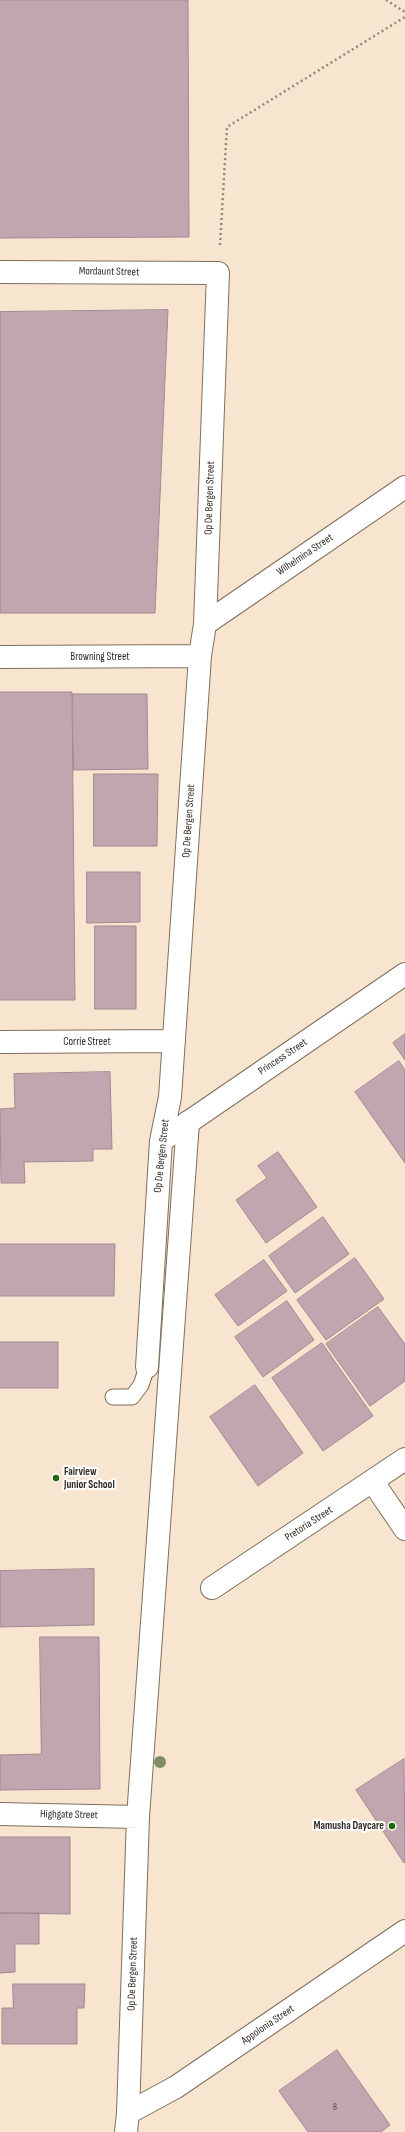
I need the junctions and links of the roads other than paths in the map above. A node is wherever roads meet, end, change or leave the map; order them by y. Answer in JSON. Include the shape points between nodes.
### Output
{"nodes":[{"id":1,"x":0,"y":272,"type":"edge"},
{"id":2,"x":218,"y":273,"type":"joint"},
{"id":3,"x":405,"y":487,"type":"edge"},
{"id":4,"x":205,"y":624,"type":"junction"},
{"id":5,"x":200,"y":656,"type":"junction"},
{"id":6,"x":0,"y":657,"type":"edge"},
{"id":7,"x":405,"y":974,"type":"edge"},
{"id":8,"x":174,"y":1041,"type":"junction"},
{"id":9,"x":0,"y":1042,"type":"edge"},
{"id":10,"x":188,"y":1122,"type":"junction"},
{"id":11,"x":162,"y":1141,"type":"junction"},
{"id":12,"x":147,"y":1367,"type":"joint"},
{"id":13,"x":113,"y":1396,"type":"dead end"},
{"id":14,"x":405,"y":1459,"type":"edge"},
{"id":15,"x":373,"y":1482,"type":"junction"},
{"id":16,"x":405,"y":1529,"type":"edge"},
{"id":17,"x":212,"y":1588,"type":"dead end"},
{"id":18,"x":0,"y":1814,"type":"edge"},
{"id":19,"x":138,"y":1817,"type":"junction"},
{"id":20,"x":405,"y":1931,"type":"edge"},
{"id":21,"x":127,"y":2122,"type":"edge"}],
"edges":[{"from":1,"to":2,"type":"street","name":"Mordaunt Street"},
{"from":2,"to":4,"type":"street","name":"Op De Bergen Street"},
{"from":3,"to":4,"type":"street","name":"Wilhelmina Street"},
{"from":4,"to":5,"type":"street","name":"Op De Bergen Street"},
{"from":5,"to":6,"type":"street","name":"Browning Street"},
{"from":5,"to":8,"type":"street","name":"Op De Bergen Street"},
{"from":7,"to":10,"type":"street","name":"Princess Street"},
{"from":8,"to":9,"type":"street","name":"Corrie Street"},
{"from":8,"to":11,"type":"street","name":"Op De Bergen Street","via":[[170,1097]]},
{"from":10,"to":11,"type":"street","name":"Princess Street"},
{"from":10,"to":19,"type":"street","name":"Op De Bergen Street"},
{"from":11,"to":12,"type":"street","name":"Op De Bergen Street"},
{"from":12,"to":13,"type":"lane","via":[[141,1385],[132,1397]]},
{"from":14,"to":15,"type":"street","name":"Pretoria Street"},
{"from":15,"to":16,"type":"street"},
{"from":15,"to":17,"type":"street","name":"Pretoria Street"},
{"from":18,"to":19,"type":"street","name":"Highgate Street"},
{"from":19,"to":21,"type":"street","name":"Op De Bergen Street"},
{"from":20,"to":21,"type":"street","name":"Appolonia Street"}]}
